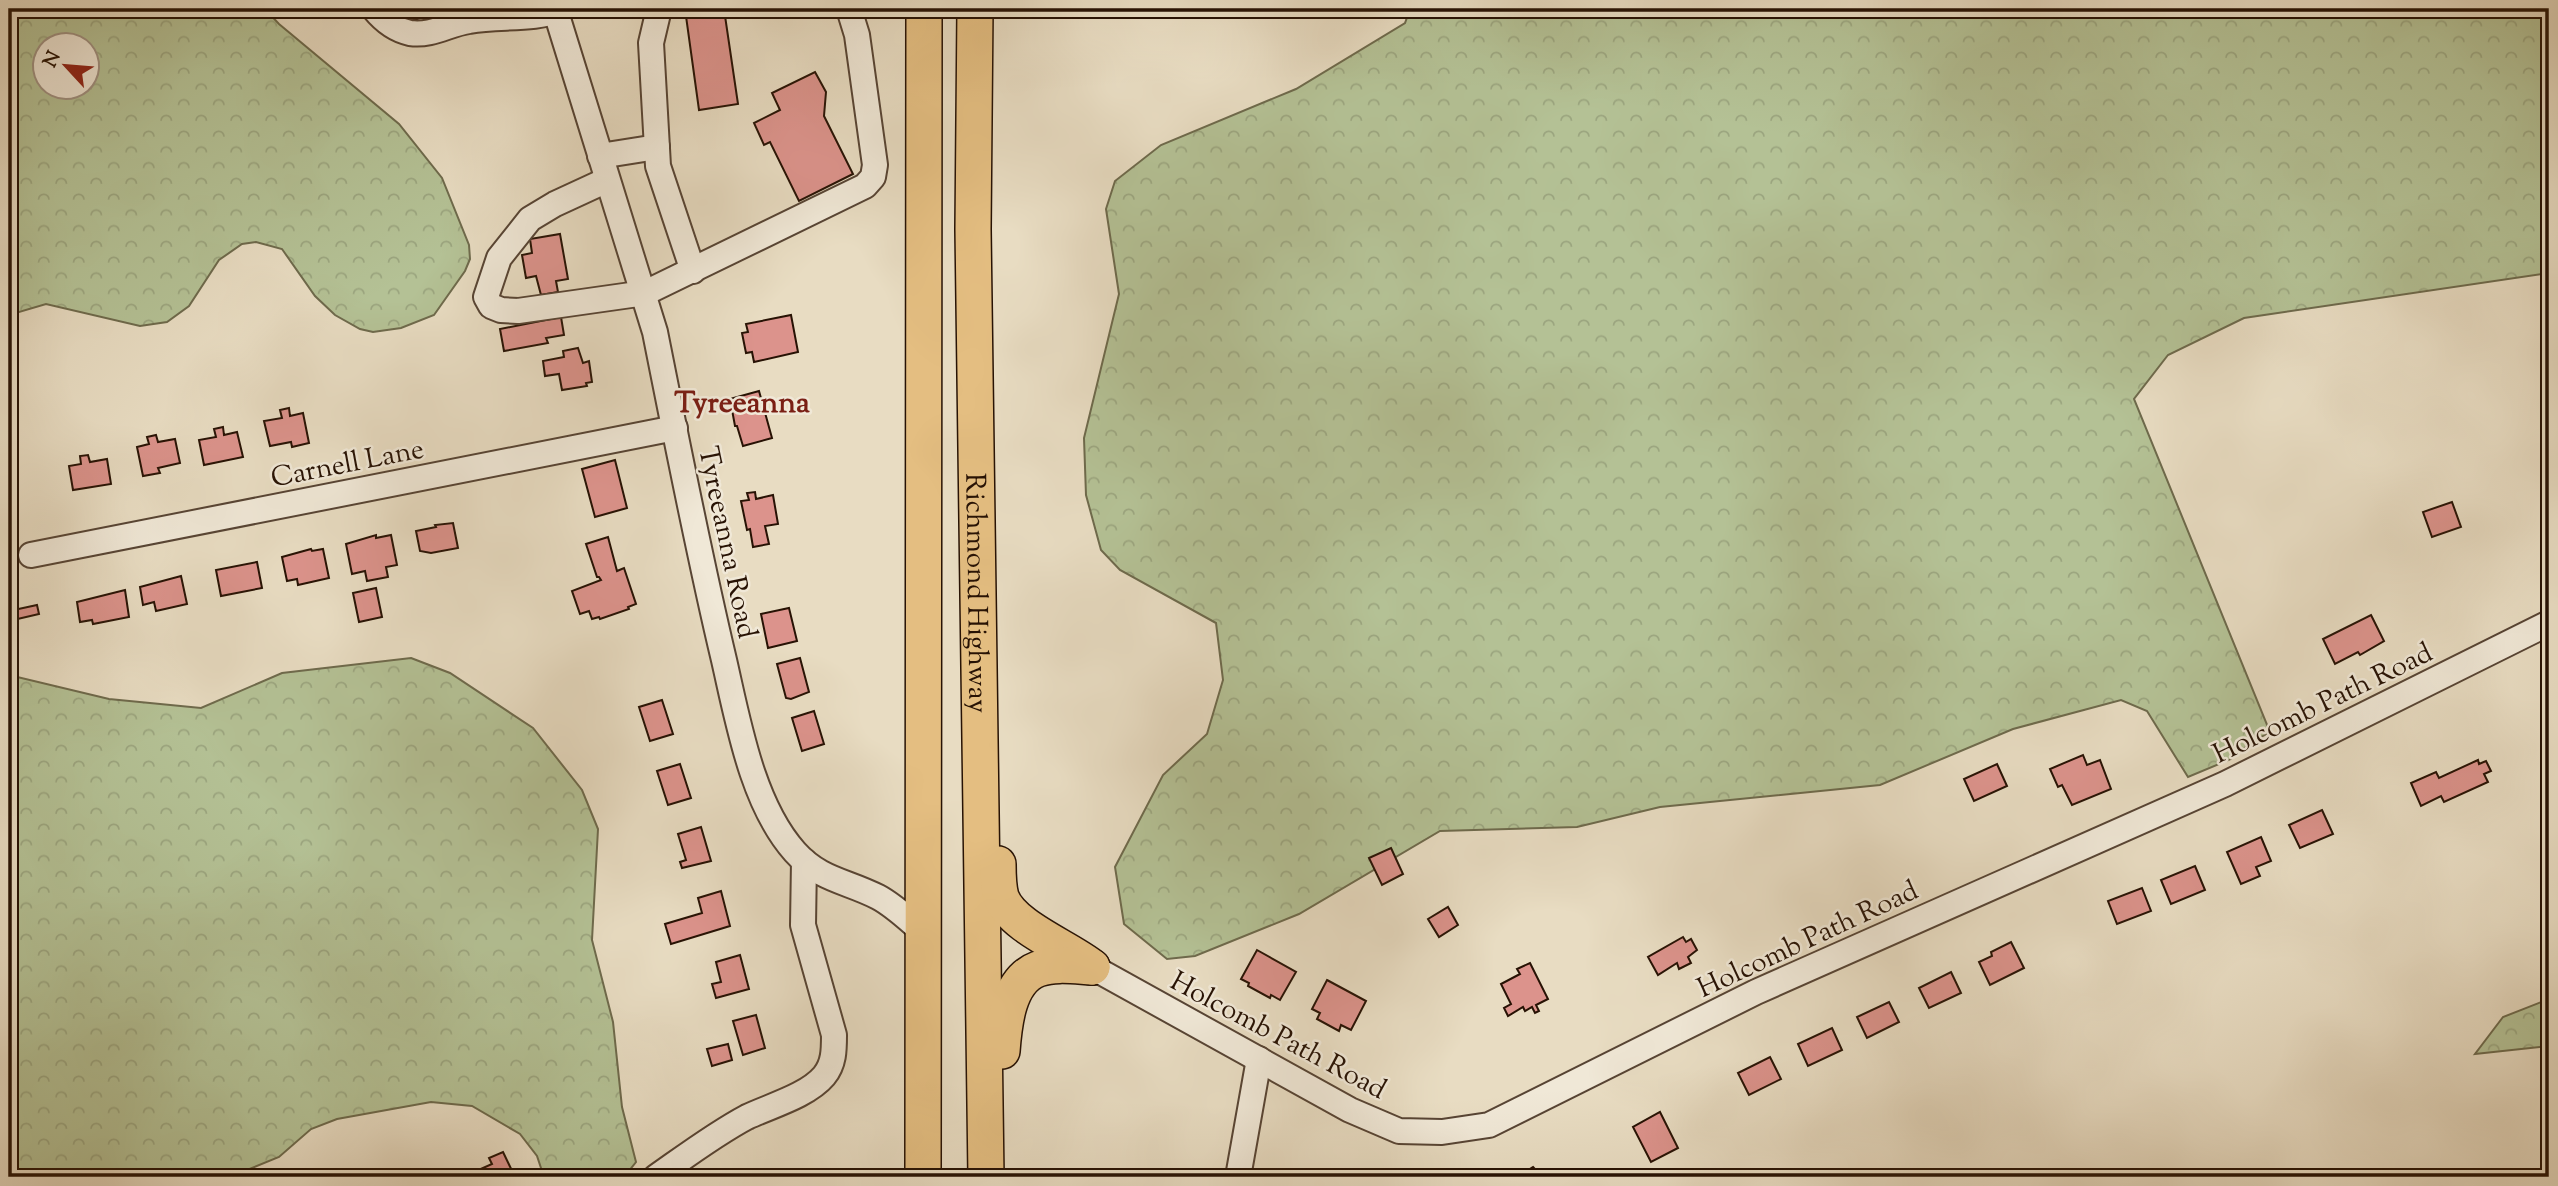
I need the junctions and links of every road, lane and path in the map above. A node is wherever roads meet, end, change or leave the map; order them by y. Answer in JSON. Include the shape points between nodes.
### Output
{"nodes":[{"id":1,"x":374,"y":9,"type":"edge"},
{"id":2,"x":659,"y":9,"type":"edge"},
{"id":3,"x":849,"y":9,"type":"edge"},
{"id":4,"x":924,"y":9,"type":"edge"},
{"id":5,"x":975,"y":9,"type":"edge"},
{"id":6,"x":558,"y":10,"type":"edge"},
{"id":7,"x":459,"y":16,"type":"edge"},
{"id":8,"x":975,"y":102,"type":"junction"},
{"id":9,"x":657,"y":147,"type":"junction"},
{"id":10,"x":600,"y":156,"type":"junction"},
{"id":11,"x":607,"y":180,"type":"junction"},
{"id":12,"x":693,"y":271,"type":"junction"},
{"id":13,"x":645,"y":293,"type":"junction"},
{"id":14,"x":675,"y":428,"type":"junction"},
{"id":15,"x":31,"y":555,"type":"dead end"},
{"id":16,"x":2549,"y":623,"type":"edge"},
{"id":17,"x":804,"y":861,"type":"junction"},
{"id":18,"x":924,"y":933,"type":"junction"},
{"id":19,"x":1092,"y":967,"type":"junction"},
{"id":20,"x":1259,"y":1059,"type":"junction"},
{"id":21,"x":986,"y":1171,"type":"edge"},
{"id":22,"x":656,"y":1177,"type":"edge"},
{"id":23,"x":923,"y":1177,"type":"edge"},
{"id":24,"x":1238,"y":1177,"type":"edge"}],
"edges":[{"from":1,"to":7,"type":"street","via":[[389,24],[424,34],[442,31]]},
{"from":2,"to":9,"type":"street","via":[[651,43]]},
{"from":3,"to":12,"type":"street","via":[[861,61],[873,177],[865,186]]},
{"from":4,"to":18,"type":"highway","name":"Richmond Highway"},
{"from":5,"to":8,"type":"highway","name":"Richmond Highway"},
{"from":6,"to":7,"type":"street","via":[[523,18]]},
{"from":6,"to":10,"type":"street","name":"Tyreeanna Road"},
{"from":8,"to":19,"type":"highway","via":[[992,369],[999,884],[1014,916]]},
{"from":8,"to":21,"type":"highway","name":"Richmond Highway"},
{"from":9,"to":10,"type":"street"},
{"from":9,"to":12,"type":"street","via":[[658,166]]},
{"from":10,"to":11,"type":"street","name":"Tyreeanna Road"},
{"from":11,"to":13,"type":"street","name":"Tyreeanna Road"},
{"from":11,"to":13,"type":"street","via":[[530,219],[499,258],[486,297],[500,310],[518,311]]},
{"from":12,"to":13,"type":"street"},
{"from":13,"to":14,"type":"street","name":"Tyreeanna Road"},
{"from":14,"to":15,"type":"street","name":"Carnell Lane"},
{"from":14,"to":17,"type":"street","name":"Tyreeanna Road","via":[[743,737],[772,819]]},
{"from":16,"to":20,"type":"street","name":"Holcomb Path Road","via":[[2225,784],[1756,992],[1489,1125],[1442,1132],[1399,1131],[1350,1110]]},
{"from":17,"to":18,"type":"street","name":"Tyreeanna Road","via":[[827,877],[878,898]]},
{"from":17,"to":22,"type":"street","via":[[803,925],[834,1035],[830,1065],[811,1087],[747,1117]]},
{"from":18,"to":23,"type":"highway","name":"Richmond Highway"},
{"from":19,"to":20,"type":"street","name":"Holcomb Path Road"},
{"from":19,"to":21,"type":"highway","via":[[1058,965],[1035,970],[1020,984],[1009,1005]]},
{"from":20,"to":24,"type":"street"}]}
